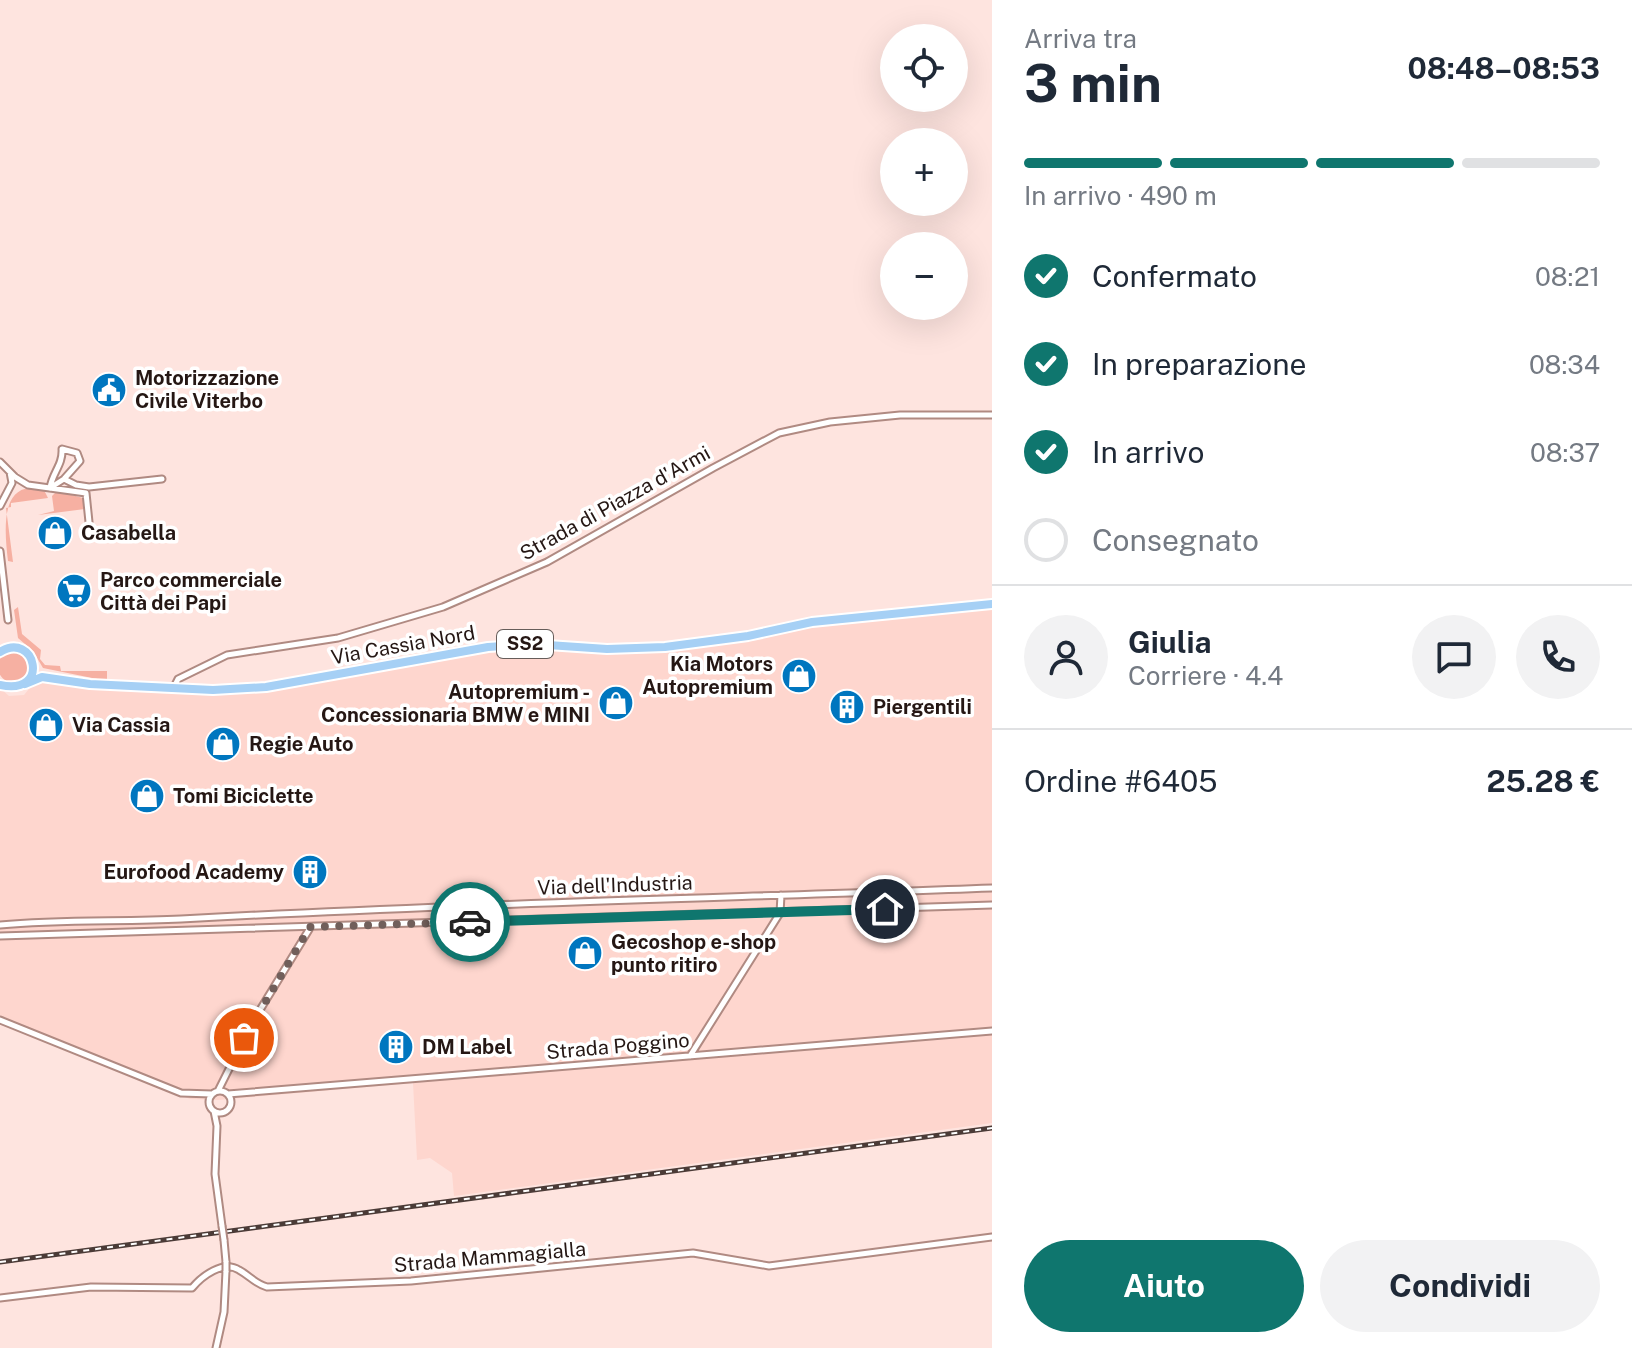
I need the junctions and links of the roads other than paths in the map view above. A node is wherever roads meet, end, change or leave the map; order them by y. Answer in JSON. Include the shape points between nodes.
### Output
{"nodes":[{"id":1,"x":992,"y":415,"type":"edge"},
{"id":2,"x":0,"y":462,"type":"edge"},
{"id":3,"x":10,"y":472,"type":"junction"},
{"id":4,"x":64,"y":479,"type":"junction"},
{"id":5,"x":162,"y":479,"type":"dead end"},
{"id":6,"x":28,"y":485,"type":"junction"},
{"id":7,"x":50,"y":488,"type":"junction"},
{"id":8,"x":5,"y":495,"type":"edge"},
{"id":9,"x":0,"y":506,"type":"edge"},
{"id":10,"x":89,"y":522,"type":"dead end"},
{"id":11,"x":0,"y":551,"type":"edge"},
{"id":12,"x":992,"y":604,"type":"edge"},
{"id":13,"x":8,"y":620,"type":"dead end"},
{"id":14,"x":0,"y":652,"type":"edge"},
{"id":15,"x":32,"y":661,"type":"junction"},
{"id":16,"x":58,"y":679,"type":"junction"},
{"id":17,"x":1,"y":684,"type":"edge"},
{"id":18,"x":25,"y":684,"type":"junction"},
{"id":19,"x":174,"y":688,"type":"junction"},
{"id":20,"x":992,"y":888,"type":"edge"},
{"id":21,"x":781,"y":895,"type":"junction"},
{"id":22,"x":992,"y":905,"type":"edge"},
{"id":23,"x":780,"y":913,"type":"junction"},
{"id":24,"x":0,"y":925,"type":"edge"},
{"id":25,"x":310,"y":927,"type":"junction"},
{"id":26,"x":0,"y":936,"type":"edge"},
{"id":27,"x":0,"y":1020,"type":"edge"},
{"id":28,"x":992,"y":1031,"type":"edge"},
{"id":29,"x":690,"y":1056,"type":"junction"},
{"id":30,"x":224,"y":1092,"type":"junction"},
{"id":31,"x":212,"y":1094,"type":"junction"},
{"id":32,"x":247,"y":1094,"type":"junction"},
{"id":33,"x":228,"y":1110,"type":"junction"},
{"id":34,"x":214,"y":1111,"type":"junction"},
{"id":35,"x":217,"y":1126,"type":"junction"},
{"id":36,"x":992,"y":1237,"type":"edge"},
{"id":37,"x":0,"y":1298,"type":"edge"},
{"id":38,"x":216,"y":1348,"type":"edge"}],
"edges":[{"from":1,"to":19,"type":"street","name":"Strada di Piazza d'Armi","via":[[900,415],[779,433],[547,562],[443,607],[338,638],[227,655],[178,679]]},
{"from":2,"to":3,"type":"street"},
{"from":3,"to":6,"type":"street"},
{"from":3,"to":8,"type":"street"},
{"from":4,"to":5,"type":"street","via":[[89,487]]},
{"from":4,"to":7,"type":"street"},
{"from":4,"to":7,"type":"street","via":[[80,461],[77,453],[64,449]]},
{"from":6,"to":7,"type":"street"},
{"from":6,"to":8,"type":"street"},
{"from":7,"to":10,"type":"street","via":[[86,493]]},
{"from":8,"to":9,"type":"street"},
{"from":11,"to":13,"type":"street"},
{"from":12,"to":19,"type":"main road","name":"Via Cassia Nord","number":"SS2","via":[[812,622],[665,647],[488,647],[266,687]]},
{"from":14,"to":15,"type":"main road","number":"SS2","via":[[17,647]]},
{"from":15,"to":16,"type":"main road","name":"Via Cassia Nord","number":"SS2"},
{"from":15,"to":18,"type":"main road"},
{"from":16,"to":18,"type":"main road","name":"Via Cassia Nord","number":"SS2","via":[[42,677]]},
{"from":16,"to":19,"type":"main road","name":"Via Cassia Nord","number":"SS2"},
{"from":17,"to":18,"type":"main road","number":"SS2"},
{"from":20,"to":21,"type":"street","name":"Via dell'Industria"},
{"from":21,"to":23,"type":"street"},
{"from":21,"to":24,"type":"street","name":"Via dell'Industria"},
{"from":22,"to":23,"type":"street","name":"Via dell'Industria"},
{"from":23,"to":25,"type":"street","name":"Via dell'Industria"},
{"from":23,"to":29,"type":"street"},
{"from":25,"to":26,"type":"street","name":"Via dell'Industria"},
{"from":25,"to":30,"type":"street","via":[[241,1042]]},
{"from":27,"to":31,"type":"street","via":[[181,1093]]},
{"from":28,"to":29,"type":"street","name":"Strada Poggino"},
{"from":29,"to":32,"type":"street","name":"Strada Poggino"},
{"from":30,"to":31,"type":"street"},
{"from":30,"to":32,"type":"street","name":"Strada Poggino"},
{"from":30,"to":33,"type":"street","via":[[231,1100]]},
{"from":31,"to":34,"type":"street","via":[[209,1105]]},
{"from":32,"to":33,"type":"street"},
{"from":33,"to":34,"type":"street"},
{"from":33,"to":35,"type":"street"},
{"from":34,"to":35,"type":"street"},
{"from":35,"to":38,"type":"street","bridge":true,"via":[[215,1174],[226,1271]]},
{"from":36,"to":37,"type":"street","name":"Strada Mammagialla","via":[[769,1266],[693,1253],[411,1281],[267,1287],[230,1267],[210,1272],[192,1288],[125,1285]]}]}
